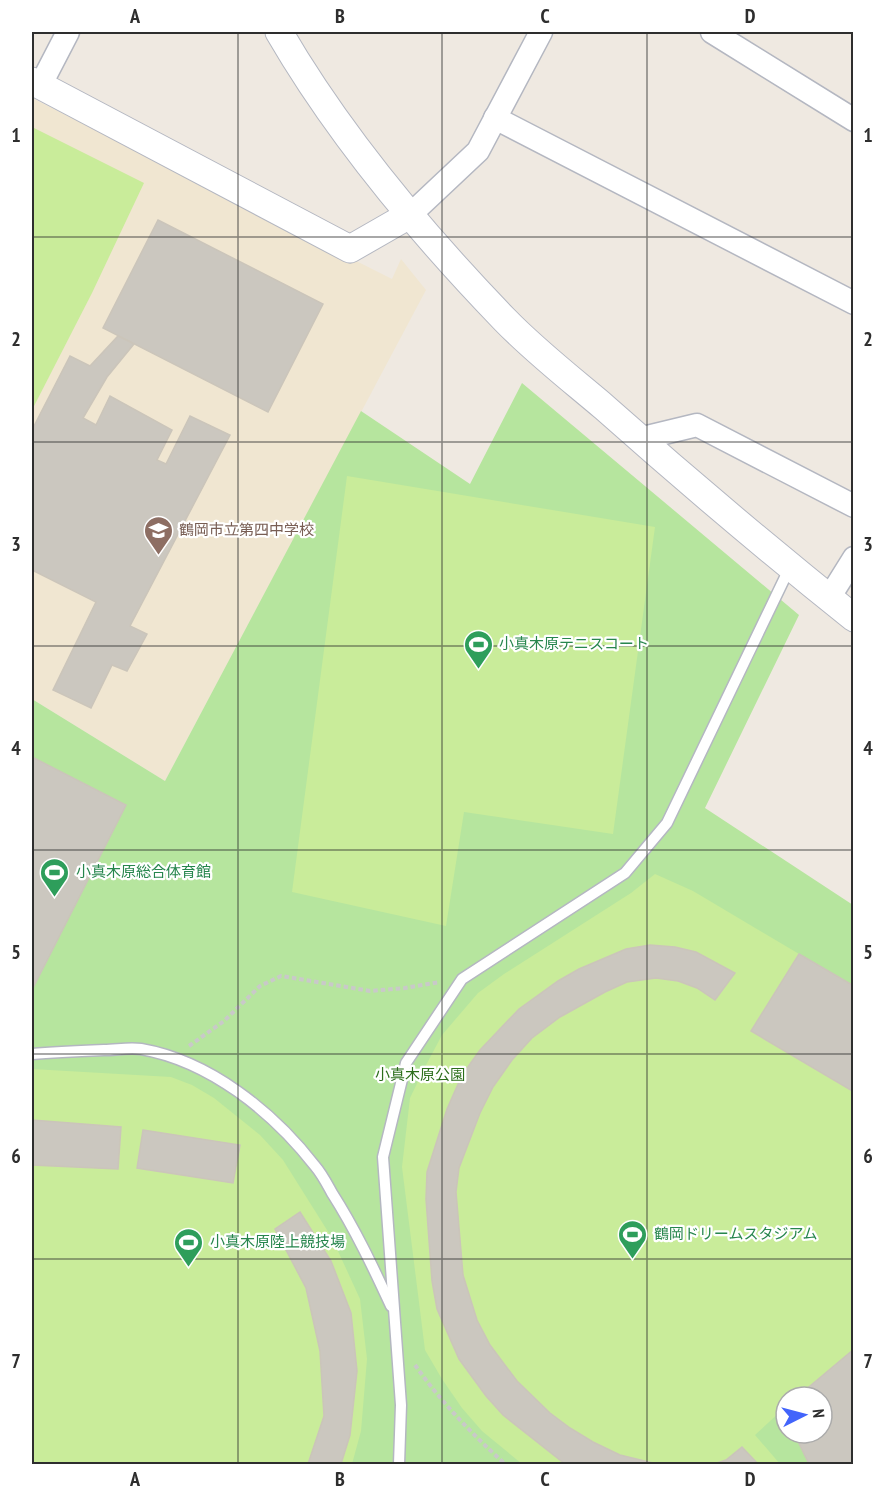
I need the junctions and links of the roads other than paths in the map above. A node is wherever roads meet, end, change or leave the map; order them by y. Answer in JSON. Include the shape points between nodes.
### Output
{"nodes":[{"id":1,"x":68,"y":32,"type":"edge"},
{"id":2,"x":279,"y":32,"type":"edge"},
{"id":3,"x":712,"y":32,"type":"edge"},
{"id":4,"x":533,"y":34,"type":"edge"},
{"id":5,"x":36,"y":84,"type":"edge"},
{"id":6,"x":495,"y":118,"type":"junction"},
{"id":7,"x":854,"y":120,"type":"edge"},
{"id":8,"x":411,"y":214,"type":"junction"},
{"id":9,"x":854,"y":303,"type":"edge"},
{"id":10,"x":639,"y":439,"type":"junction"},
{"id":11,"x":854,"y":506,"type":"edge"},
{"id":12,"x":854,"y":558,"type":"edge"},
{"id":13,"x":790,"y":567,"type":"junction"},
{"id":14,"x":829,"y":598,"type":"junction"},
{"id":15,"x":854,"y":618,"type":"edge"},
{"id":16,"x":32,"y":1054,"type":"edge"},
{"id":17,"x":394,"y":1313,"type":"junction"},
{"id":18,"x":399,"y":1464,"type":"edge"}],
"edges":[{"from":1,"to":5,"type":"street"},
{"from":2,"to":8,"type":"street","via":[[301,70],[377,176]]},
{"from":3,"to":7,"type":"street"},
{"from":4,"to":6,"type":"street"},
{"from":5,"to":8,"type":"street","via":[[350,249]]},
{"from":6,"to":8,"type":"street","via":[[478,151]]},
{"from":6,"to":9,"type":"street"},
{"from":8,"to":10,"type":"street","via":[[507,322]]},
{"from":10,"to":11,"type":"street","via":[[697,425]]},
{"from":10,"to":13,"type":"street"},
{"from":12,"to":14,"type":"street"},
{"from":13,"to":14,"type":"street"},
{"from":13,"to":17,"type":"lane","via":[[667,823],[625,873],[462,979],[406,1063],[383,1157]]},
{"from":14,"to":15,"type":"street"},
{"from":16,"to":17,"type":"lane","via":[[138,1049],[174,1059],[213,1077],[246,1099],[280,1127],[316,1167],[369,1257]]},
{"from":17,"to":18,"type":"lane","via":[[401,1405]]}]}
